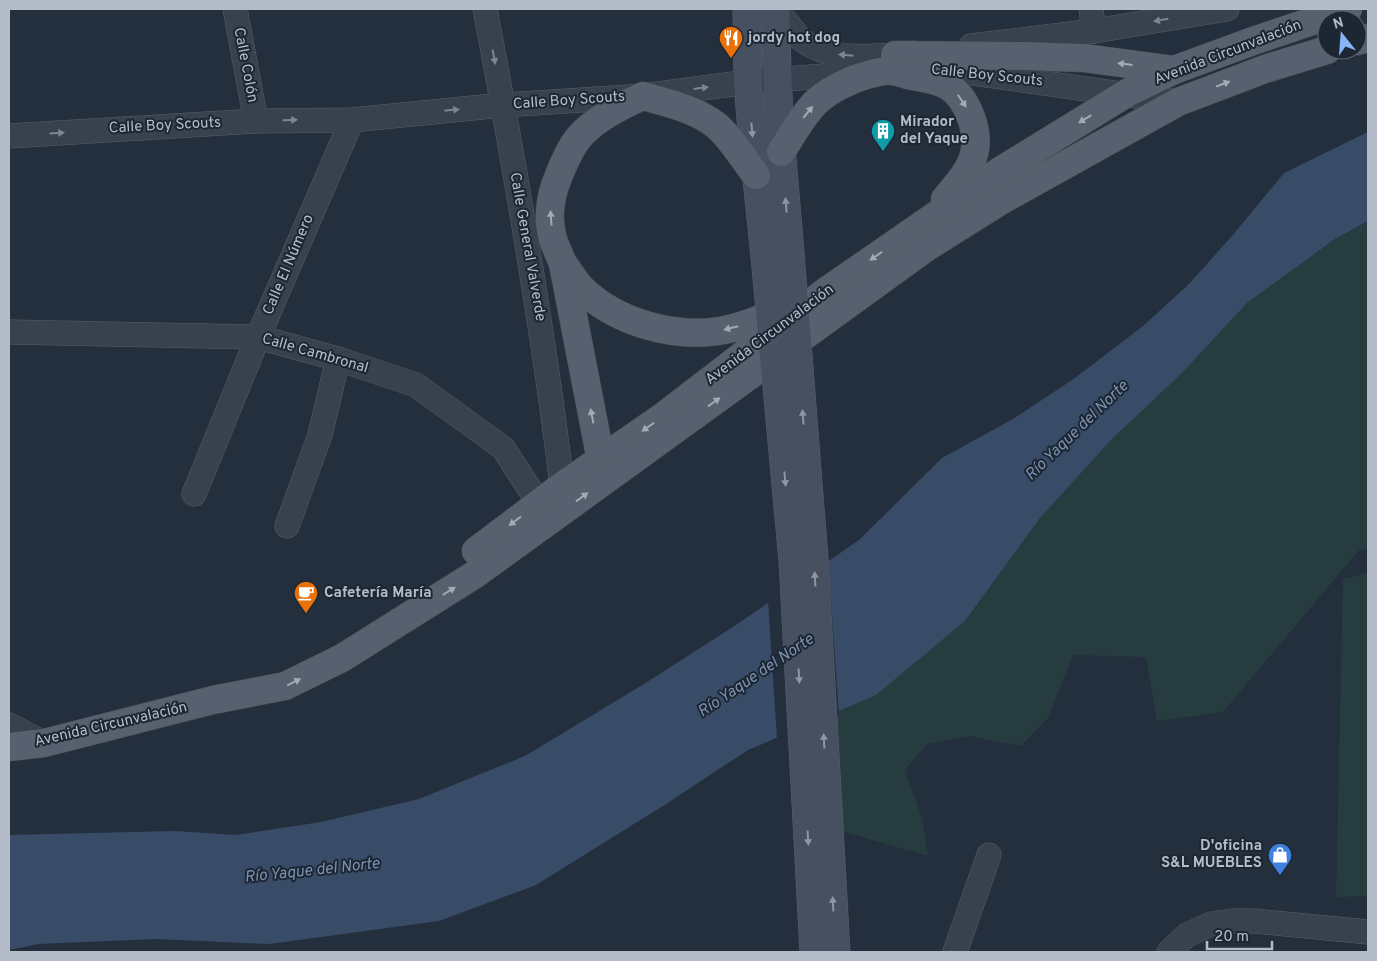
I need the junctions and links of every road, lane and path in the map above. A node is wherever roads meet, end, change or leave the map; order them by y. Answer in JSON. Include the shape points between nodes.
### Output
{"nodes":[{"id":1,"x":235,"y":9,"type":"edge"},
{"id":2,"x":485,"y":9,"type":"edge"},
{"id":3,"x":747,"y":9,"type":"edge"},
{"id":4,"x":776,"y":9,"type":"edge"},
{"id":5,"x":1227,"y":9,"type":"edge"},
{"id":6,"x":1348,"y":9,"type":"edge"},
{"id":7,"x":1092,"y":20,"type":"edge"},
{"id":8,"x":1317,"y":53,"type":"edge"},
{"id":9,"x":891,"y":63,"type":"junction"},
{"id":10,"x":1174,"y":70,"type":"junction"},
{"id":11,"x":776,"y":80,"type":"junction"},
{"id":12,"x":748,"y":82,"type":"junction"},
{"id":13,"x":1127,"y":94,"type":"junction"},
{"id":14,"x":643,"y":96,"type":"junction"},
{"id":15,"x":1178,"y":102,"type":"junction"},
{"id":16,"x":503,"y":105,"type":"junction"},
{"id":17,"x":352,"y":120,"type":"junction"},
{"id":18,"x":256,"y":121,"type":"junction"},
{"id":19,"x":9,"y":136,"type":"edge"},
{"id":20,"x":781,"y":152,"type":"junction"},
{"id":21,"x":756,"y":174,"type":"junction"},
{"id":22,"x":908,"y":234,"type":"junction"},
{"id":23,"x":778,"y":255,"type":"junction"},
{"id":24,"x":564,"y":264,"type":"junction"},
{"id":25,"x":826,"y":292,"type":"junction"},
{"id":26,"x":9,"y":332,"type":"edge"},
{"id":27,"x":258,"y":337,"type":"junction"},
{"id":28,"x":338,"y":359,"type":"junction"},
{"id":29,"x":602,"y":471,"type":"junction"},
{"id":30,"x":562,"y":486,"type":"junction"},
{"id":31,"x":194,"y":494,"type":"dead end"},
{"id":32,"x":539,"y":503,"type":"junction"},
{"id":33,"x":287,"y":526,"type":"dead end"},
{"id":34,"x":213,"y":700,"type":"junction"},
{"id":35,"x":9,"y":725,"type":"edge"},
{"id":36,"x":44,"y":743,"type":"junction"},
{"id":37,"x":9,"y":747,"type":"edge"},
{"id":38,"x":989,"y":855,"type":"dead end"},
{"id":39,"x":1368,"y":932,"type":"edge"},
{"id":40,"x":814,"y":952,"type":"edge"},
{"id":41,"x":836,"y":952,"type":"edge"},
{"id":42,"x":955,"y":952,"type":"edge"},
{"id":43,"x":1169,"y":952,"type":"edge"}],
"edges":[{"from":1,"to":18,"type":"street","name":"Calle Colón"},
{"from":2,"to":16,"type":"street","name":"Calle General Valverde","one_way":true},
{"from":3,"to":12,"type":"main road"},
{"from":9,"to":4,"type":"street","name":"Calle Boy Scouts","one_way":true,"via":[[826,53],[801,39]]},
{"from":4,"to":11,"type":"main road"},
{"from":5,"to":7,"type":"street","name":"Calle Boy Scouts","one_way":true},
{"from":6,"to":10,"type":"main road","name":"Avenida Circunvalación"},
{"from":7,"to":9,"type":"street","name":"Calle Boy Scouts"},
{"from":15,"to":8,"type":"main road","name":"Avenida Circunvalación","one_way":true,"via":[[1265,68]]},
{"from":10,"to":9,"type":"main road","one_way":true,"via":[[1084,58],[1024,56]]},
{"from":9,"to":11,"type":"street","name":"Calle Boy Scouts"},
{"from":9,"to":13,"type":"street","name":"Calle Boy Scouts"},
{"from":20,"to":9,"type":"main road","one_way":true,"via":[[816,102],[834,89]]},
{"from":9,"to":22,"type":"main road","one_way":true,"via":[[949,87],[961,98],[975,136],[974,154],[959,182],[942,203]]},
{"from":10,"to":13,"type":"main road","name":"Avenida Circunvalación"},
{"from":11,"to":12,"type":"street","name":"Calle Boy Scouts"},
{"from":11,"to":20,"type":"main road"},
{"from":14,"to":12,"type":"street","name":"Calle Boy Scouts","one_way":true},
{"from":12,"to":21,"type":"main road","one_way":true},
{"from":13,"to":15,"type":"street","name":"Calle Boy Scouts"},
{"from":13,"to":22,"type":"main road","name":"Avenida Circunvalación","one_way":true,"via":[[1000,171]]},
{"from":14,"to":16,"type":"street","name":"Calle Boy Scouts"},
{"from":14,"to":21,"type":"main road","via":[[704,117],[719,128]]},
{"from":24,"to":14,"type":"main road","one_way":true,"via":[[553,239],[550,214],[552,191],[563,166],[575,143],[594,124],[616,108]]},
{"from":29,"to":15,"type":"main road","name":"Avenida Circunvalación","one_way":true,"via":[[927,247],[1024,187]]},
{"from":17,"to":16,"type":"street","name":"Calle Boy Scouts","one_way":true},
{"from":16,"to":30,"type":"street","name":"Calle General Valverde","via":[[554,415]]},
{"from":18,"to":17,"type":"street","name":"Calle Boy Scouts","one_way":true},
{"from":17,"to":27,"type":"street","name":"Calle El Número"},
{"from":19,"to":18,"type":"street","name":"Calle Boy Scouts","one_way":true},
{"from":23,"to":20,"type":"main road","one_way":true},
{"from":21,"to":23,"type":"main road"},
{"from":22,"to":25,"type":"main road","name":"Avenida Circunvalación","one_way":true},
{"from":23,"to":40,"type":"main road","one_way":true,"bridge":true},
{"from":41,"to":23,"type":"main road","one_way":true,"bridge":true,"via":[[814,559]]},
{"from":25,"to":24,"type":"main road","one_way":true,"via":[[749,323],[718,331],[692,333],[646,325],[622,316],[582,289]]},
{"from":29,"to":24,"type":"main road","one_way":true},
{"from":25,"to":29,"type":"main road","name":"Avenida Circunvalación","one_way":true,"via":[[660,418]]},
{"from":26,"to":27,"type":"street","name":"Calle Cambronal"},
{"from":27,"to":28,"type":"street","name":"Calle Cambronal"},
{"from":27,"to":31,"type":"street","name":"Calle El Número"},
{"from":28,"to":32,"type":"street","name":"Calle Cambronal","via":[[416,385],[503,448]]},
{"from":28,"to":33,"type":"street","via":[[320,435]]},
{"from":29,"to":30,"type":"main road","name":"Avenida Circunvalación"},
{"from":34,"to":29,"type":"main road","name":"Avenida Circunvalación","one_way":true,"via":[[285,686],[342,658],[474,575]]},
{"from":30,"to":32,"type":"main road","name":"Avenida Circunvalación"},
{"from":32,"to":34,"type":"main road","name":"Avenida Circunvalación","one_way":true,"via":[[462,562],[332,644]]},
{"from":34,"to":36,"type":"main road","name":"Avenida Circunvalación"},
{"from":35,"to":36,"type":"street"},
{"from":36,"to":37,"type":"main road","name":"Avenida Circunvalación"},
{"from":38,"to":42,"type":"street"},
{"from":39,"to":43,"type":"street","via":[[1232,921],[1211,924],[1187,935]]}]}
